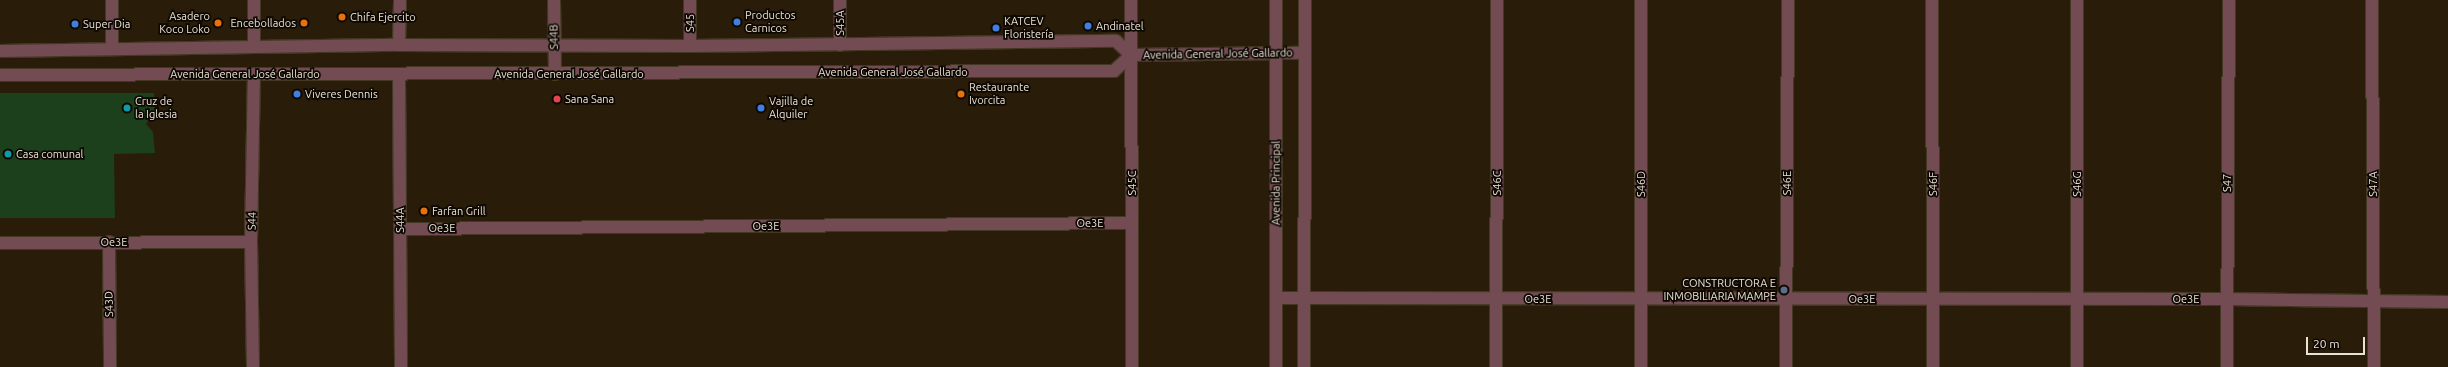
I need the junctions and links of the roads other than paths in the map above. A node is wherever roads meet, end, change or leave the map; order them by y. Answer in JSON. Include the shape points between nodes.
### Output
{"nodes":[{"id":1,"x":112,"y":0,"type":"edge"},
{"id":2,"x":254,"y":0,"type":"edge"},
{"id":3,"x":400,"y":0,"type":"edge"},
{"id":4,"x":554,"y":0,"type":"edge"},
{"id":5,"x":690,"y":0,"type":"edge"},
{"id":6,"x":840,"y":0,"type":"edge"},
{"id":7,"x":1132,"y":0,"type":"edge"},
{"id":8,"x":1276,"y":0,"type":"edge"},
{"id":9,"x":1305,"y":0,"type":"edge"},
{"id":10,"x":1498,"y":0,"type":"edge"},
{"id":11,"x":1641,"y":0,"type":"edge"},
{"id":12,"x":1788,"y":0,"type":"edge"},
{"id":13,"x":1932,"y":0,"type":"edge"},
{"id":14,"x":2077,"y":0,"type":"edge"},
{"id":15,"x":2229,"y":0,"type":"edge"},
{"id":16,"x":2372,"y":0,"type":"edge"},
{"id":17,"x":554,"y":44,"type":"junction"},
{"id":18,"x":399,"y":45,"type":"junction"},
{"id":19,"x":840,"y":45,"type":"junction"},
{"id":20,"x":690,"y":46,"type":"junction"},
{"id":21,"x":254,"y":47,"type":"junction"},
{"id":22,"x":112,"y":48,"type":"junction"},
{"id":23,"x":0,"y":51,"type":"edge"},
{"id":24,"x":1305,"y":53,"type":"junction"},
{"id":25,"x":1276,"y":54,"type":"junction"},
{"id":26,"x":1132,"y":55,"type":"junction"},
{"id":27,"x":254,"y":74,"type":"junction"},
{"id":28,"x":399,"y":74,"type":"junction"},
{"id":29,"x":555,"y":74,"type":"junction"},
{"id":30,"x":0,"y":75,"type":"edge"},
{"id":31,"x":1132,"y":223,"type":"junction"},
{"id":32,"x":400,"y":228,"type":"junction"},
{"id":33,"x":108,"y":242,"type":"junction"},
{"id":34,"x":252,"y":242,"type":"junction"},
{"id":35,"x":0,"y":243,"type":"edge"},
{"id":36,"x":1276,"y":298,"type":"junction"},
{"id":37,"x":1304,"y":299,"type":"junction"},
{"id":38,"x":1496,"y":299,"type":"junction"},
{"id":39,"x":1641,"y":299,"type":"junction"},
{"id":40,"x":1786,"y":299,"type":"junction"},
{"id":41,"x":1933,"y":299,"type":"junction"},
{"id":42,"x":2077,"y":299,"type":"junction"},
{"id":43,"x":2226,"y":299,"type":"junction"},
{"id":44,"x":2373,"y":301,"type":"junction"},
{"id":45,"x":2448,"y":302,"type":"edge"},
{"id":46,"x":110,"y":367,"type":"edge"},
{"id":47,"x":253,"y":367,"type":"edge"},
{"id":48,"x":401,"y":367,"type":"edge"},
{"id":49,"x":1132,"y":367,"type":"edge"},
{"id":50,"x":1276,"y":367,"type":"edge"},
{"id":51,"x":1304,"y":367,"type":"edge"},
{"id":52,"x":1496,"y":367,"type":"edge"},
{"id":53,"x":1642,"y":367,"type":"edge"},
{"id":54,"x":1786,"y":367,"type":"edge"},
{"id":55,"x":1933,"y":367,"type":"edge"},
{"id":56,"x":2076,"y":367,"type":"edge"},
{"id":57,"x":2227,"y":367,"type":"edge"},
{"id":58,"x":2374,"y":367,"type":"edge"}],
"edges":[{"from":1,"to":22,"type":"street"},
{"from":2,"to":21,"type":"street"},
{"from":3,"to":18,"type":"street"},
{"from":4,"to":17,"type":"street","name":"S44B"},
{"from":5,"to":20,"type":"street","name":"S45"},
{"from":6,"to":19,"type":"street","name":"S45A"},
{"from":7,"to":26,"type":"street","name":"S45C"},
{"from":8,"to":25,"type":"street","name":"Avenida Principal"},
{"from":9,"to":24,"type":"street"},
{"from":10,"to":38,"type":"street","name":"S46C"},
{"from":11,"to":39,"type":"street","name":"S46D"},
{"from":12,"to":40,"type":"street","name":"S46E"},
{"from":13,"to":41,"type":"street","name":"S46F"},
{"from":14,"to":42,"type":"street","name":"S46G"},
{"from":15,"to":43,"type":"street","name":"S47"},
{"from":16,"to":44,"type":"street","name":"S47A"},
{"from":17,"to":18,"type":"street","name":"Avenida General José Gallardo"},
{"from":17,"to":20,"type":"street","name":"Avenida General José Gallardo"},
{"from":17,"to":29,"type":"street","name":"S44B"},
{"from":18,"to":21,"type":"street","name":"Avenida General José Gallardo"},
{"from":19,"to":20,"type":"street","name":"Avenida General José Gallardo"},
{"from":19,"to":26,"type":"street","name":"Avenida General José Gallardo","via":[[1116,41]]},
{"from":21,"to":22,"type":"street","name":"Avenida General José Gallardo"},
{"from":22,"to":23,"type":"street","name":"Avenida General José Gallardo"},
{"from":24,"to":25,"type":"street","name":"Avenida General José Gallardo"},
{"from":24,"to":37,"type":"street"},
{"from":25,"to":26,"type":"street","name":"Avenida General José Gallardo"},
{"from":25,"to":36,"type":"street","name":"Avenida Principal"},
{"from":26,"to":29,"type":"street","name":"Avenida General José Gallardo","via":[[1114,71]]},
{"from":26,"to":31,"type":"street","name":"S45C"},
{"from":27,"to":28,"type":"street","name":"Avenida General José Gallardo"},
{"from":27,"to":30,"type":"street","name":"Avenida General José Gallardo"},
{"from":27,"to":34,"type":"street","name":"S44"},
{"from":28,"to":29,"type":"street","name":"Avenida General José Gallardo"},
{"from":28,"to":32,"type":"street","name":"S44A"},
{"from":31,"to":32,"type":"street","name":"Oe3E"},
{"from":31,"to":49,"type":"street","name":"S45C"},
{"from":32,"to":48,"type":"street","name":"S44A"},
{"from":33,"to":34,"type":"street","name":"Oe3E"},
{"from":33,"to":35,"type":"street","name":"Oe3E"},
{"from":33,"to":46,"type":"street","name":"S43D"},
{"from":34,"to":47,"type":"street","name":"S44"},
{"from":36,"to":37,"type":"street","name":"Oe3E"},
{"from":36,"to":50,"type":"street","name":"Avenida Principal"},
{"from":37,"to":38,"type":"street","name":"Oe3E"},
{"from":37,"to":51,"type":"street"},
{"from":38,"to":39,"type":"street","name":"Oe3E"},
{"from":38,"to":52,"type":"street","name":"S46C"},
{"from":39,"to":40,"type":"street","name":"Oe3E"},
{"from":39,"to":53,"type":"street","name":"S46D"},
{"from":40,"to":41,"type":"street","name":"Oe3E"},
{"from":40,"to":54,"type":"street","name":"S46E"},
{"from":41,"to":42,"type":"street","name":"Oe3E"},
{"from":41,"to":55,"type":"street","name":"S46F"},
{"from":42,"to":43,"type":"street","name":"Oe3E"},
{"from":42,"to":56,"type":"street","name":"S46G"},
{"from":43,"to":44,"type":"street","name":"Oe3E"},
{"from":43,"to":57,"type":"street","name":"S47"},
{"from":44,"to":45,"type":"street","name":"Oe3E"},
{"from":44,"to":58,"type":"street","name":"S47A"}]}
